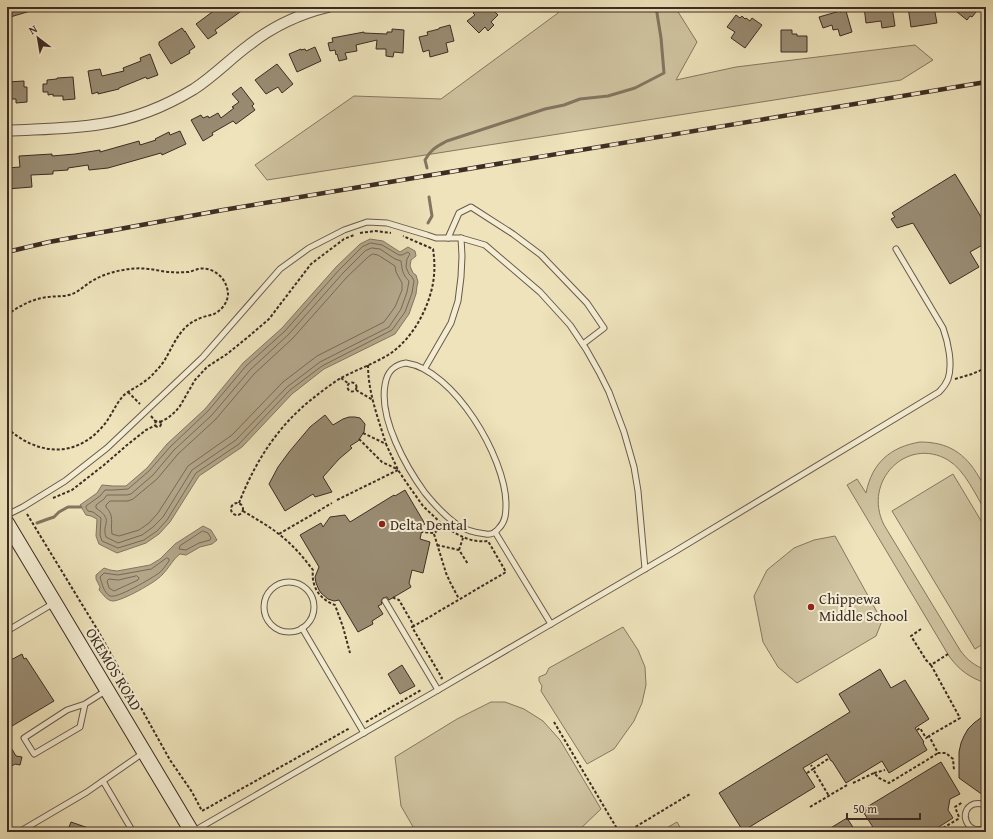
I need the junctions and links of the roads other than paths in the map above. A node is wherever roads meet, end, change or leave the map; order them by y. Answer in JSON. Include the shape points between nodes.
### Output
{"nodes":[{"id":1,"x":328,"y":7,"type":"edge"},
{"id":2,"x":7,"y":131,"type":"edge"},
{"id":3,"x":448,"y":238,"type":"junction"},
{"id":4,"x":461,"y":238,"type":"junction"},
{"id":5,"x":896,"y":249,"type":"dead end"},
{"id":6,"x":583,"y":344,"type":"junction"},
{"id":7,"x":425,"y":368,"type":"junction"},
{"id":8,"x":7,"y":515,"type":"edge"},
{"id":9,"x":7,"y":523,"type":"edge"},
{"id":10,"x":495,"y":532,"type":"junction"},
{"id":11,"x":645,"y":569,"type":"junction"},
{"id":12,"x":385,"y":601,"type":"dead end"},
{"id":13,"x":54,"y":602,"type":"junction"},
{"id":14,"x":551,"y":624,"type":"junction"},
{"id":15,"x":302,"y":628,"type":"junction"},
{"id":16,"x":7,"y":631,"type":"edge"},
{"id":17,"x":108,"y":690,"type":"junction"},
{"id":18,"x":438,"y":690,"type":"junction"},
{"id":19,"x":85,"y":704,"type":"junction"},
{"id":20,"x":364,"y":733,"type":"junction"},
{"id":21,"x":145,"y":752,"type":"junction"},
{"id":22,"x":104,"y":781,"type":"junction"},
{"id":23,"x":986,"y":806,"type":"edge"},
{"id":24,"x":986,"y":828,"type":"edge"},
{"id":25,"x":19,"y":832,"type":"edge"},
{"id":26,"x":134,"y":832,"type":"edge"},
{"id":27,"x":192,"y":832,"type":"edge"}],
"edges":[{"from":1,"to":2,"type":"street","via":[[271,30],[248,45],[223,68],[195,88],[150,111],[101,124]]},
{"from":3,"to":4,"type":"lane"},
{"from":3,"to":6,"type":"lane","via":[[459,214],[471,207],[541,255],[587,303],[604,328]]},
{"from":3,"to":8,"type":"lane","via":[[436,238],[387,223],[367,222],[344,230],[309,248],[280,269],[202,356],[107,448],[65,481]]},
{"from":4,"to":6,"type":"lane","via":[[485,245],[540,292],[570,325]]},
{"from":4,"to":7,"type":"lane","via":[[458,301],[451,323]]},
{"from":5,"to":11,"type":"lane","via":[[943,328],[949,354],[949,374],[944,386],[939,392]]},
{"from":6,"to":11,"type":"lane","via":[[609,392],[634,467]]},
{"from":7,"to":10,"type":"lane","via":[[450,389],[466,407],[482,431],[497,463],[505,491],[506,511],[505,519]]},
{"from":7,"to":10,"type":"lane","via":[[406,362],[395,366],[386,377],[385,410],[391,431],[413,476],[440,510],[456,524],[475,533],[489,535]]},
{"from":9,"to":13,"type":"main road","name":"OKEMOS ROAD"},
{"from":10,"to":14,"type":"lane"},
{"from":11,"to":14,"type":"lane"},
{"from":12,"to":18,"type":"lane"},
{"from":13,"to":16,"type":"lane"},
{"from":13,"to":17,"type":"main road","name":"OKEMOS ROAD"},
{"from":14,"to":18,"type":"lane"},
{"from":15,"to":15,"type":"lane","via":[[308,623],[313,612],[310,594],[301,586],[290,583],[273,588],[264,603],[267,620],[281,631],[293,632]]},
{"from":15,"to":20,"type":"lane"},
{"from":17,"to":19,"type":"lane"},
{"from":17,"to":21,"type":"main road","name":"OKEMOS ROAD"},
{"from":18,"to":20,"type":"lane"},
{"from":19,"to":19,"type":"lane","via":[[67,710],[24,738],[34,754],[80,727]]},
{"from":20,"to":27,"type":"lane"},
{"from":21,"to":22,"type":"lane"},
{"from":21,"to":27,"type":"main road","name":"OKEMOS ROAD"},
{"from":22,"to":25,"type":"lane"},
{"from":22,"to":26,"type":"lane"},
{"from":23,"to":24,"type":"lane","via":[[979,803],[971,805],[965,816],[967,824],[974,829]]}]}
